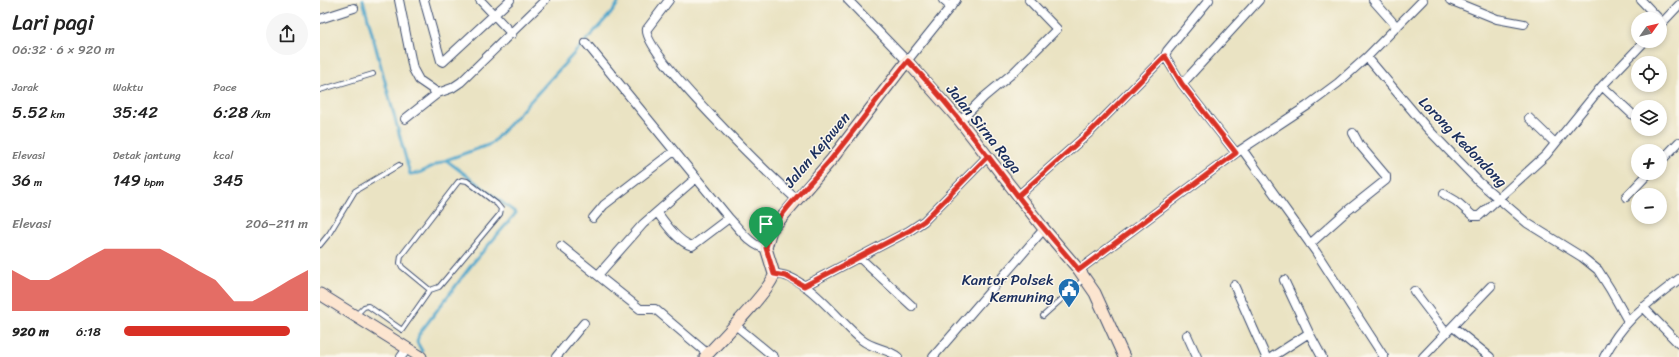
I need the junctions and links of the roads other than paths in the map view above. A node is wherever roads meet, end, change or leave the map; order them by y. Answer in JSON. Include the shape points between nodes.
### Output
{"nodes":[{"id":1,"x":399,"y":0,"type":"edge"},
{"id":2,"x":424,"y":0,"type":"edge"},
{"id":3,"x":480,"y":0,"type":"edge"},
{"id":4,"x":510,"y":0,"type":"edge"},
{"id":5,"x":545,"y":0,"type":"edge"},
{"id":6,"x":668,"y":0,"type":"edge"},
{"id":7,"x":848,"y":0,"type":"edge"},
{"id":8,"x":943,"y":0,"type":"edge"},
{"id":9,"x":956,"y":0,"type":"edge"},
{"id":10,"x":1029,"y":0,"type":"edge"},
{"id":11,"x":1209,"y":0,"type":"edge"},
{"id":12,"x":1259,"y":0,"type":"edge"},
{"id":13,"x":1373,"y":0,"type":"edge"},
{"id":14,"x":1423,"y":0,"type":"edge"},
{"id":15,"x":1450,"y":0,"type":"edge"},
{"id":16,"x":1641,"y":0,"type":"edge"},
{"id":17,"x":1679,"y":5,"type":"edge"},
{"id":18,"x":951,"y":7,"type":"junction"},
{"id":19,"x":354,"y":8,"type":"dead end"},
{"id":20,"x":1652,"y":12,"type":"edge"},
{"id":21,"x":1667,"y":15,"type":"edge"},
{"id":22,"x":495,"y":16,"type":"junction"},
{"id":23,"x":320,"y":19,"type":"edge"},
{"id":24,"x":1524,"y":24,"type":"dead end"},
{"id":25,"x":1397,"y":28,"type":"junction"},
{"id":26,"x":512,"y":34,"type":"junction"},
{"id":27,"x":586,"y":43,"type":"dead end"},
{"id":28,"x":1638,"y":48,"type":"edge"},
{"id":29,"x":1165,"y":56,"type":"junction"},
{"id":30,"x":1367,"y":57,"type":"junction"},
{"id":31,"x":908,"y":61,"type":"junction"},
{"id":32,"x":373,"y":74,"type":"dead end"},
{"id":33,"x":1182,"y":84,"type":"junction"},
{"id":34,"x":1602,"y":86,"type":"junction"},
{"id":35,"x":320,"y":90,"type":"edge"},
{"id":36,"x":438,"y":93,"type":"junction"},
{"id":37,"x":1631,"y":113,"type":"edge"},
{"id":38,"x":1529,"y":118,"type":"dead end"},
{"id":39,"x":405,"y":119,"type":"dead end"},
{"id":40,"x":960,"y":121,"type":"junction"},
{"id":41,"x":1353,"y":133,"type":"dead end"},
{"id":42,"x":1679,"y":142,"type":"edge"},
{"id":43,"x":1555,"y":143,"type":"junction"},
{"id":44,"x":674,"y":151,"type":"junction"},
{"id":45,"x":1239,"y":151,"type":"junction"},
{"id":46,"x":1667,"y":155,"type":"edge"},
{"id":47,"x":988,"y":156,"type":"junction"},
{"id":48,"x":398,"y":165,"type":"dead end"},
{"id":49,"x":696,"y":178,"type":"junction"},
{"id":50,"x":1642,"y":180,"type":"edge"},
{"id":51,"x":1444,"y":194,"type":"dead end"},
{"id":52,"x":1018,"y":196,"type":"junction"},
{"id":53,"x":1626,"y":197,"type":"dead end"},
{"id":54,"x":796,"y":199,"type":"junction"},
{"id":55,"x":1498,"y":199,"type":"junction"},
{"id":56,"x":657,"y":212,"type":"junction"},
{"id":57,"x":593,"y":218,"type":"dead end"},
{"id":58,"x":730,"y":218,"type":"junction"},
{"id":59,"x":1044,"y":229,"type":"junction"},
{"id":60,"x":1310,"y":244,"type":"junction"},
{"id":61,"x":320,"y":245,"type":"edge"},
{"id":62,"x":561,"y":246,"type":"dead end"},
{"id":63,"x":766,"y":248,"type":"junction"},
{"id":64,"x":860,"y":258,"type":"junction"},
{"id":65,"x":774,"y":274,"type":"junction"},
{"id":66,"x":1082,"y":274,"type":"junction"},
{"id":67,"x":598,"y":275,"type":"junction"},
{"id":68,"x":1679,"y":279,"type":"edge"},
{"id":69,"x":1284,"y":280,"type":"dead end"},
{"id":70,"x":1234,"y":285,"type":"dead end"},
{"id":71,"x":804,"y":286,"type":"junction"},
{"id":72,"x":1491,"y":286,"type":"dead end"},
{"id":73,"x":430,"y":290,"type":"junction"},
{"id":74,"x":1414,"y":291,"type":"dead end"},
{"id":75,"x":320,"y":294,"type":"edge"},
{"id":76,"x":912,"y":306,"type":"dead end"},
{"id":77,"x":1643,"y":307,"type":"junction"},
{"id":78,"x":355,"y":316,"type":"junction"},
{"id":79,"x":1044,"y":316,"type":"dead end"},
{"id":80,"x":1628,"y":321,"type":"junction"},
{"id":81,"x":584,"y":323,"type":"dead end"},
{"id":82,"x":734,"y":324,"type":"junction"},
{"id":83,"x":402,"y":330,"type":"junction"},
{"id":84,"x":1449,"y":330,"type":"junction"},
{"id":85,"x":1309,"y":333,"type":"junction"},
{"id":86,"x":1187,"y":335,"type":"dead end"},
{"id":87,"x":396,"y":341,"type":"junction"},
{"id":88,"x":1679,"y":344,"type":"edge"},
{"id":89,"x":411,"y":354,"type":"edge"},
{"id":90,"x":707,"y":356,"type":"edge"},
{"id":91,"x":556,"y":357,"type":"edge"},
{"id":92,"x":774,"y":357,"type":"edge"},
{"id":93,"x":898,"y":357,"type":"edge"},
{"id":94,"x":933,"y":357,"type":"edge"},
{"id":95,"x":1124,"y":357,"type":"edge"},
{"id":96,"x":1197,"y":357,"type":"edge"},
{"id":97,"x":1266,"y":357,"type":"edge"},
{"id":98,"x":1272,"y":357,"type":"edge"},
{"id":99,"x":1322,"y":357,"type":"edge"},
{"id":100,"x":1384,"y":357,"type":"edge"},
{"id":101,"x":1423,"y":357,"type":"edge"},
{"id":102,"x":1490,"y":357,"type":"edge"},
{"id":103,"x":1604,"y":357,"type":"edge"}],
"edges":[{"from":1,"to":36,"type":"street","via":[[413,69],[419,80]]},
{"from":2,"to":22,"type":"street","via":[[442,62]]},
{"from":3,"to":22,"type":"street"},
{"from":4,"to":22,"type":"street"},
{"from":5,"to":26,"type":"street"},
{"from":6,"to":54,"type":"street","via":[[647,29],[648,39],[710,114]]},
{"from":7,"to":31,"type":"street"},
{"from":8,"to":18,"type":"street"},
{"from":9,"to":18,"type":"street"},
{"from":10,"to":40,"type":"street","via":[[1057,29]]},
{"from":11,"to":29,"type":"street"},
{"from":12,"to":33,"type":"street"},
{"from":13,"to":25,"type":"street"},
{"from":14,"to":25,"type":"street"},
{"from":15,"to":24,"type":"street","via":[[1497,19]]},
{"from":16,"to":20,"type":"street"},
{"from":17,"to":21,"type":"street"},
{"from":18,"to":31,"type":"street"},
{"from":19,"to":23,"type":"street"},
{"from":22,"to":26,"type":"street"},
{"from":25,"to":30,"type":"street"},
{"from":26,"to":36,"type":"street","via":[[460,82]]},
{"from":27,"to":44,"type":"street"},
{"from":28,"to":34,"type":"street"},
{"from":29,"to":33,"type":"street"},
{"from":29,"to":52,"type":"street","via":[[1091,131]]},
{"from":30,"to":45,"type":"street","via":[[1307,106]]},
{"from":30,"to":55,"type":"street","name":"Lorong Kedondong","via":[[1427,128],[1467,171]]},
{"from":31,"to":40,"type":"street","name":"Jalan Sirna Raga"},
{"from":31,"to":54,"type":"street","name":"Jalan Kejawen","via":[[832,159]]},
{"from":32,"to":35,"type":"lane"},
{"from":33,"to":45,"type":"street"},
{"from":34,"to":37,"type":"street"},
{"from":34,"to":43,"type":"street"},
{"from":36,"to":39,"type":"street"},
{"from":38,"to":43,"type":"street"},
{"from":40,"to":47,"type":"street","name":"Jalan Sirna Raga"},
{"from":41,"to":60,"type":"street","via":[[1386,176],[1386,180],[1347,210]]},
{"from":42,"to":46,"type":"street"},
{"from":43,"to":55,"type":"street","via":[[1546,155]]},
{"from":44,"to":49,"type":"street"},
{"from":44,"to":57,"type":"street","via":[[604,205]]},
{"from":45,"to":60,"type":"street"},
{"from":45,"to":66,"type":"street"},
{"from":47,"to":52,"type":"street","name":"Jalan Sirna Raga"},
{"from":47,"to":64,"type":"street","via":[[924,221]]},
{"from":48,"to":61,"type":"lane","via":[[355,191]]},
{"from":49,"to":56,"type":"street"},
{"from":49,"to":58,"type":"street"},
{"from":50,"to":53,"type":"street"},
{"from":51,"to":55,"type":"street","via":[[1476,217]]},
{"from":52,"to":59,"type":"street","name":"Jalan Sirna Raga"},
{"from":54,"to":63,"type":"street","name":"Jalan Kejawen","via":[[771,230]]},
{"from":55,"to":80,"type":"street","name":"Lorong Kedondong","via":[[1537,230],[1590,262],[1605,280]]},
{"from":56,"to":58,"type":"street","via":[[671,230],[686,244],[692,246]]},
{"from":56,"to":67,"type":"street","via":[[643,224]]},
{"from":58,"to":63,"type":"street","via":[[752,241]]},
{"from":59,"to":66,"type":"street","name":"Jalan Sirna Raga"},
{"from":59,"to":94,"type":"street"},
{"from":60,"to":100,"type":"street"},
{"from":62,"to":67,"type":"street"},
{"from":63,"to":65,"type":"street"},
{"from":64,"to":71,"type":"street"},
{"from":64,"to":76,"type":"street"},
{"from":65,"to":71,"type":"street","via":[[786,276]]},
{"from":65,"to":82,"type":"street","via":[[769,286]]},
{"from":66,"to":79,"type":"lane"},
{"from":66,"to":95,"type":"street","name":"Jalan Sirna Raga","via":[[1095,293]]},
{"from":67,"to":90,"type":"street","via":[[640,309],[655,309]]},
{"from":68,"to":77,"type":"street"},
{"from":69,"to":85,"type":"street"},
{"from":70,"to":97,"type":"street"},
{"from":71,"to":93,"type":"street","via":[[868,344],[890,351]]},
{"from":72,"to":84,"type":"street"},
{"from":73,"to":73,"type":"lane","via":[[439,287],[500,214],[497,204],[467,181],[458,182],[402,256],[402,267]]},
{"from":73,"to":83,"type":"lane"},
{"from":74,"to":84,"type":"street"},
{"from":75,"to":78,"type":"street"},
{"from":77,"to":80,"type":"street"},
{"from":77,"to":88,"type":"street"},
{"from":78,"to":83,"type":"lane","via":[[368,306]]},
{"from":78,"to":87,"type":"street"},
{"from":80,"to":103,"type":"street"},
{"from":81,"to":91,"type":"street"},
{"from":82,"to":90,"type":"street"},
{"from":82,"to":92,"type":"street"},
{"from":83,"to":87,"type":"lane"},
{"from":84,"to":101,"type":"street"},
{"from":84,"to":102,"type":"street"},
{"from":85,"to":98,"type":"street"},
{"from":85,"to":99,"type":"street"},
{"from":86,"to":96,"type":"street"},
{"from":87,"to":89,"type":"street"}]}
